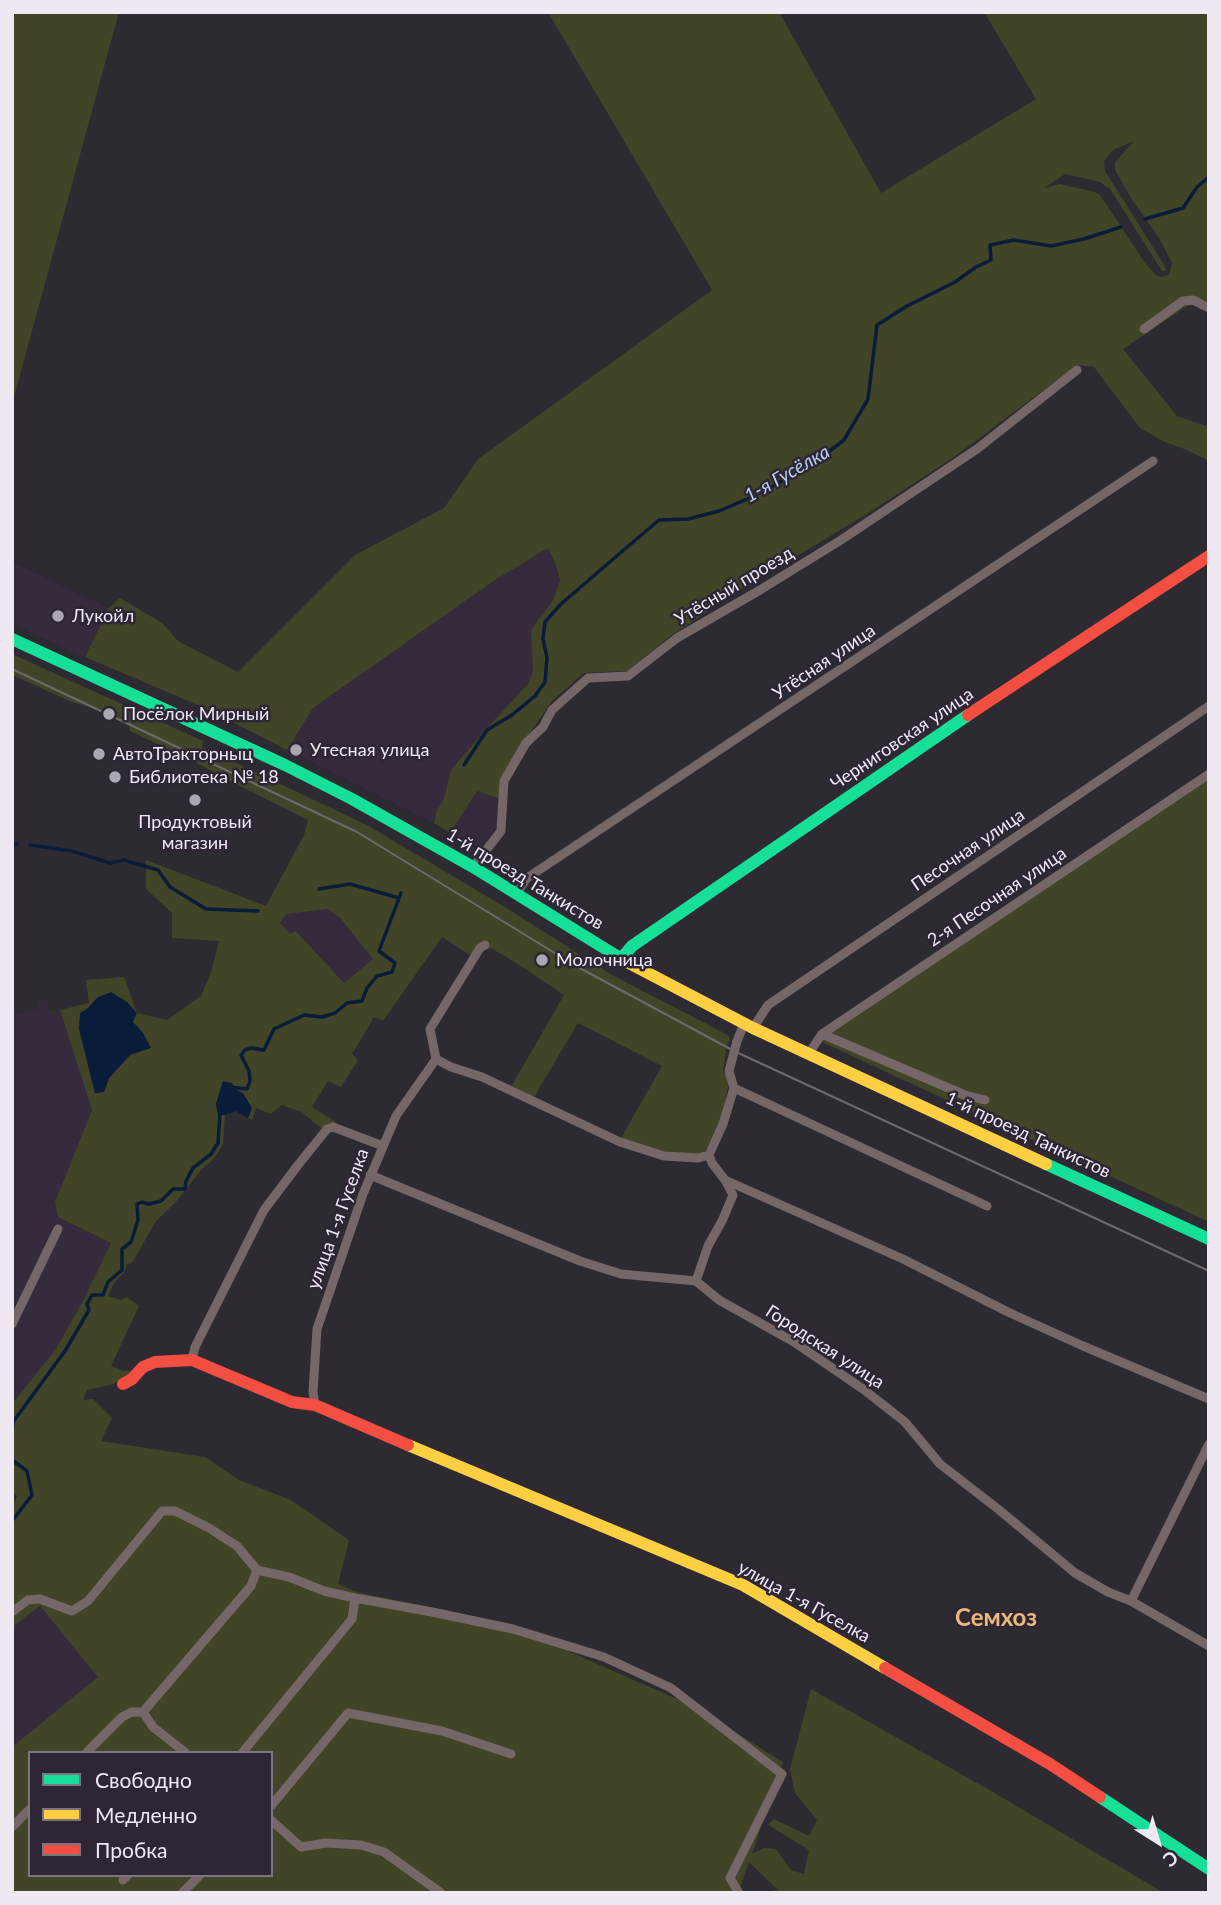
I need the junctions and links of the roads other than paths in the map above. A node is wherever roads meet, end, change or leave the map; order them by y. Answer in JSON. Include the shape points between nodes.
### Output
{"nodes":[{"id":1,"x":1209,"y":308,"type":"edge"},
{"id":2,"x":1144,"y":329,"type":"dead end"},
{"id":3,"x":1077,"y":370,"type":"dead end"},
{"id":4,"x":1153,"y":461,"type":"dead end"},
{"id":5,"x":1209,"y":555,"type":"edge"},
{"id":6,"x":12,"y":639,"type":"edge"},
{"id":7,"x":1209,"y":706,"type":"edge"},
{"id":8,"x":1209,"y":774,"type":"edge"},
{"id":9,"x":473,"y":867,"type":"junction"},
{"id":10,"x":516,"y":894,"type":"junction"},
{"id":11,"x":485,"y":945,"type":"dead end"},
{"id":12,"x":621,"y":959,"type":"junction"},
{"id":13,"x":749,"y":1026,"type":"junction"},
{"id":14,"x":822,"y":1034,"type":"junction"},
{"id":15,"x":809,"y":1054,"type":"junction"},
{"id":16,"x":436,"y":1059,"type":"junction"},
{"id":17,"x":734,"y":1088,"type":"junction"},
{"id":18,"x":985,"y":1100,"type":"dead end"},
{"id":19,"x":383,"y":1146,"type":"junction"},
{"id":20,"x":709,"y":1155,"type":"junction"},
{"id":21,"x":370,"y":1175,"type":"junction"},
{"id":22,"x":725,"y":1180,"type":"junction"},
{"id":23,"x":987,"y":1206,"type":"dead end"},
{"id":24,"x":58,"y":1229,"type":"dead end"},
{"id":25,"x":1209,"y":1239,"type":"edge"},
{"id":26,"x":696,"y":1281,"type":"junction"},
{"id":27,"x":12,"y":1324,"type":"edge"},
{"id":28,"x":192,"y":1360,"type":"junction"},
{"id":29,"x":123,"y":1384,"type":"dead end"},
{"id":30,"x":1209,"y":1399,"type":"edge"},
{"id":31,"x":315,"y":1405,"type":"junction"},
{"id":32,"x":1209,"y":1444,"type":"edge"},
{"id":33,"x":257,"y":1570,"type":"junction"},
{"id":34,"x":355,"y":1598,"type":"junction"},
{"id":35,"x":1131,"y":1601,"type":"junction"},
{"id":36,"x":12,"y":1612,"type":"edge"},
{"id":37,"x":1209,"y":1646,"type":"edge"},
{"id":38,"x":143,"y":1712,"type":"junction"},
{"id":39,"x":88,"y":1751,"type":"edge"},
{"id":40,"x":183,"y":1751,"type":"edge"},
{"id":41,"x":244,"y":1751,"type":"edge"},
{"id":42,"x":511,"y":1754,"type":"dead end"},
{"id":43,"x":273,"y":1804,"type":"edge"},
{"id":44,"x":28,"y":1811,"type":"edge"},
{"id":45,"x":273,"y":1822,"type":"edge"},
{"id":46,"x":12,"y":1826,"type":"edge"},
{"id":47,"x":1209,"y":1869,"type":"edge"},
{"id":48,"x":198,"y":1877,"type":"edge"},
{"id":49,"x":182,"y":1893,"type":"edge"},
{"id":50,"x":441,"y":1893,"type":"edge"},
{"id":51,"x":739,"y":1893,"type":"edge"}],
"edges":[{"from":1,"to":2,"type":"street","via":[[1193,300],[1183,301]]},
{"from":3,"to":9,"type":"street","name":"Утёсный проезд","via":[[977,449],[841,540],[677,638],[628,676],[588,678],[552,710],[526,743],[504,781],[501,831]]},
{"from":4,"to":10,"type":"street","name":"Утёсная улица","via":[[527,878]]},
{"from":5,"to":12,"type":"street","name":"Черниговская улица","via":[[729,879],[632,946]]},
{"from":6,"to":9,"type":"street","name":"1-й проезд Танкистов","via":[[333,789]]},
{"from":7,"to":13,"type":"street","name":"Песочная улица","via":[[768,1005]]},
{"from":8,"to":14,"type":"street","name":"2-я Песочная улица"},
{"from":9,"to":10,"type":"street","name":"1-й проезд Танкистов"},
{"from":10,"to":12,"type":"street","name":"1-й проезд Танкистов"},
{"from":11,"to":16,"type":"street","via":[[430,1029]]},
{"from":12,"to":13,"type":"street","name":"1-й проезд Танкистов"},
{"from":13,"to":15,"type":"street","name":"1-й проезд Танкистов"},
{"from":13,"to":17,"type":"street","name":"Песочная улица","via":[[737,1041],[729,1071]]},
{"from":14,"to":15,"type":"street","name":"2-я Песочная улица"},
{"from":14,"to":18,"type":"street"},
{"from":15,"to":25,"type":"street","name":"1-й проезд Танкистов"},
{"from":16,"to":19,"type":"street","name":"улица 1-я Гуселка","via":[[396,1116]]},
{"from":16,"to":20,"type":"street","via":[[620,1142],[664,1156]]},
{"from":17,"to":20,"type":"street","name":"Песочная улица"},
{"from":17,"to":23,"type":"street"},
{"from":19,"to":21,"type":"street","name":"улица 1-я Гуселка"},
{"from":19,"to":28,"type":"street","via":[[333,1127],[327,1129],[264,1210]]},
{"from":20,"to":22,"type":"street"},
{"from":21,"to":26,"type":"street","via":[[580,1261],[621,1274]]},
{"from":21,"to":31,"type":"street","name":"улица 1-я Гуселка","via":[[317,1329]]},
{"from":22,"to":26,"type":"street","via":[[733,1195]]},
{"from":22,"to":30,"type":"street","via":[[903,1259],[1010,1313]]},
{"from":24,"to":27,"type":"street"},
{"from":26,"to":35,"type":"street","name":"Городская улица","via":[[863,1389],[905,1422],[940,1464],[1075,1573]]},
{"from":28,"to":29,"type":"street","name":"улица 1-я Гуселка","via":[[155,1362]]},
{"from":28,"to":31,"type":"street","name":"улица 1-я Гуселка","via":[[292,1402]]},
{"from":31,"to":47,"type":"street","name":"улица 1-я Гуселка","via":[[743,1585],[1050,1763]]},
{"from":32,"to":35,"type":"street"},
{"from":33,"to":34,"type":"street"},
{"from":33,"to":36,"type":"street","via":[[237,1546],[219,1534],[175,1511],[162,1511],[88,1601],[72,1611],[28,1600]]},
{"from":33,"to":38,"type":"street","via":[[251,1586]]},
{"from":34,"to":41,"type":"street","via":[[352,1619]]},
{"from":34,"to":51,"type":"street","via":[[513,1629],[604,1657],[671,1688],[782,1774],[730,1878]]},
{"from":35,"to":37,"type":"street","name":"Городская улица"},
{"from":38,"to":39,"type":"street","via":[[122,1717]]},
{"from":38,"to":40,"type":"street","via":[[153,1727]]},
{"from":42,"to":43,"type":"street","via":[[442,1731],[348,1713]]},
{"from":44,"to":46,"type":"street"},
{"from":45,"to":50,"type":"street","via":[[301,1847],[361,1845],[384,1852]]},
{"from":48,"to":49,"type":"street"}]}
